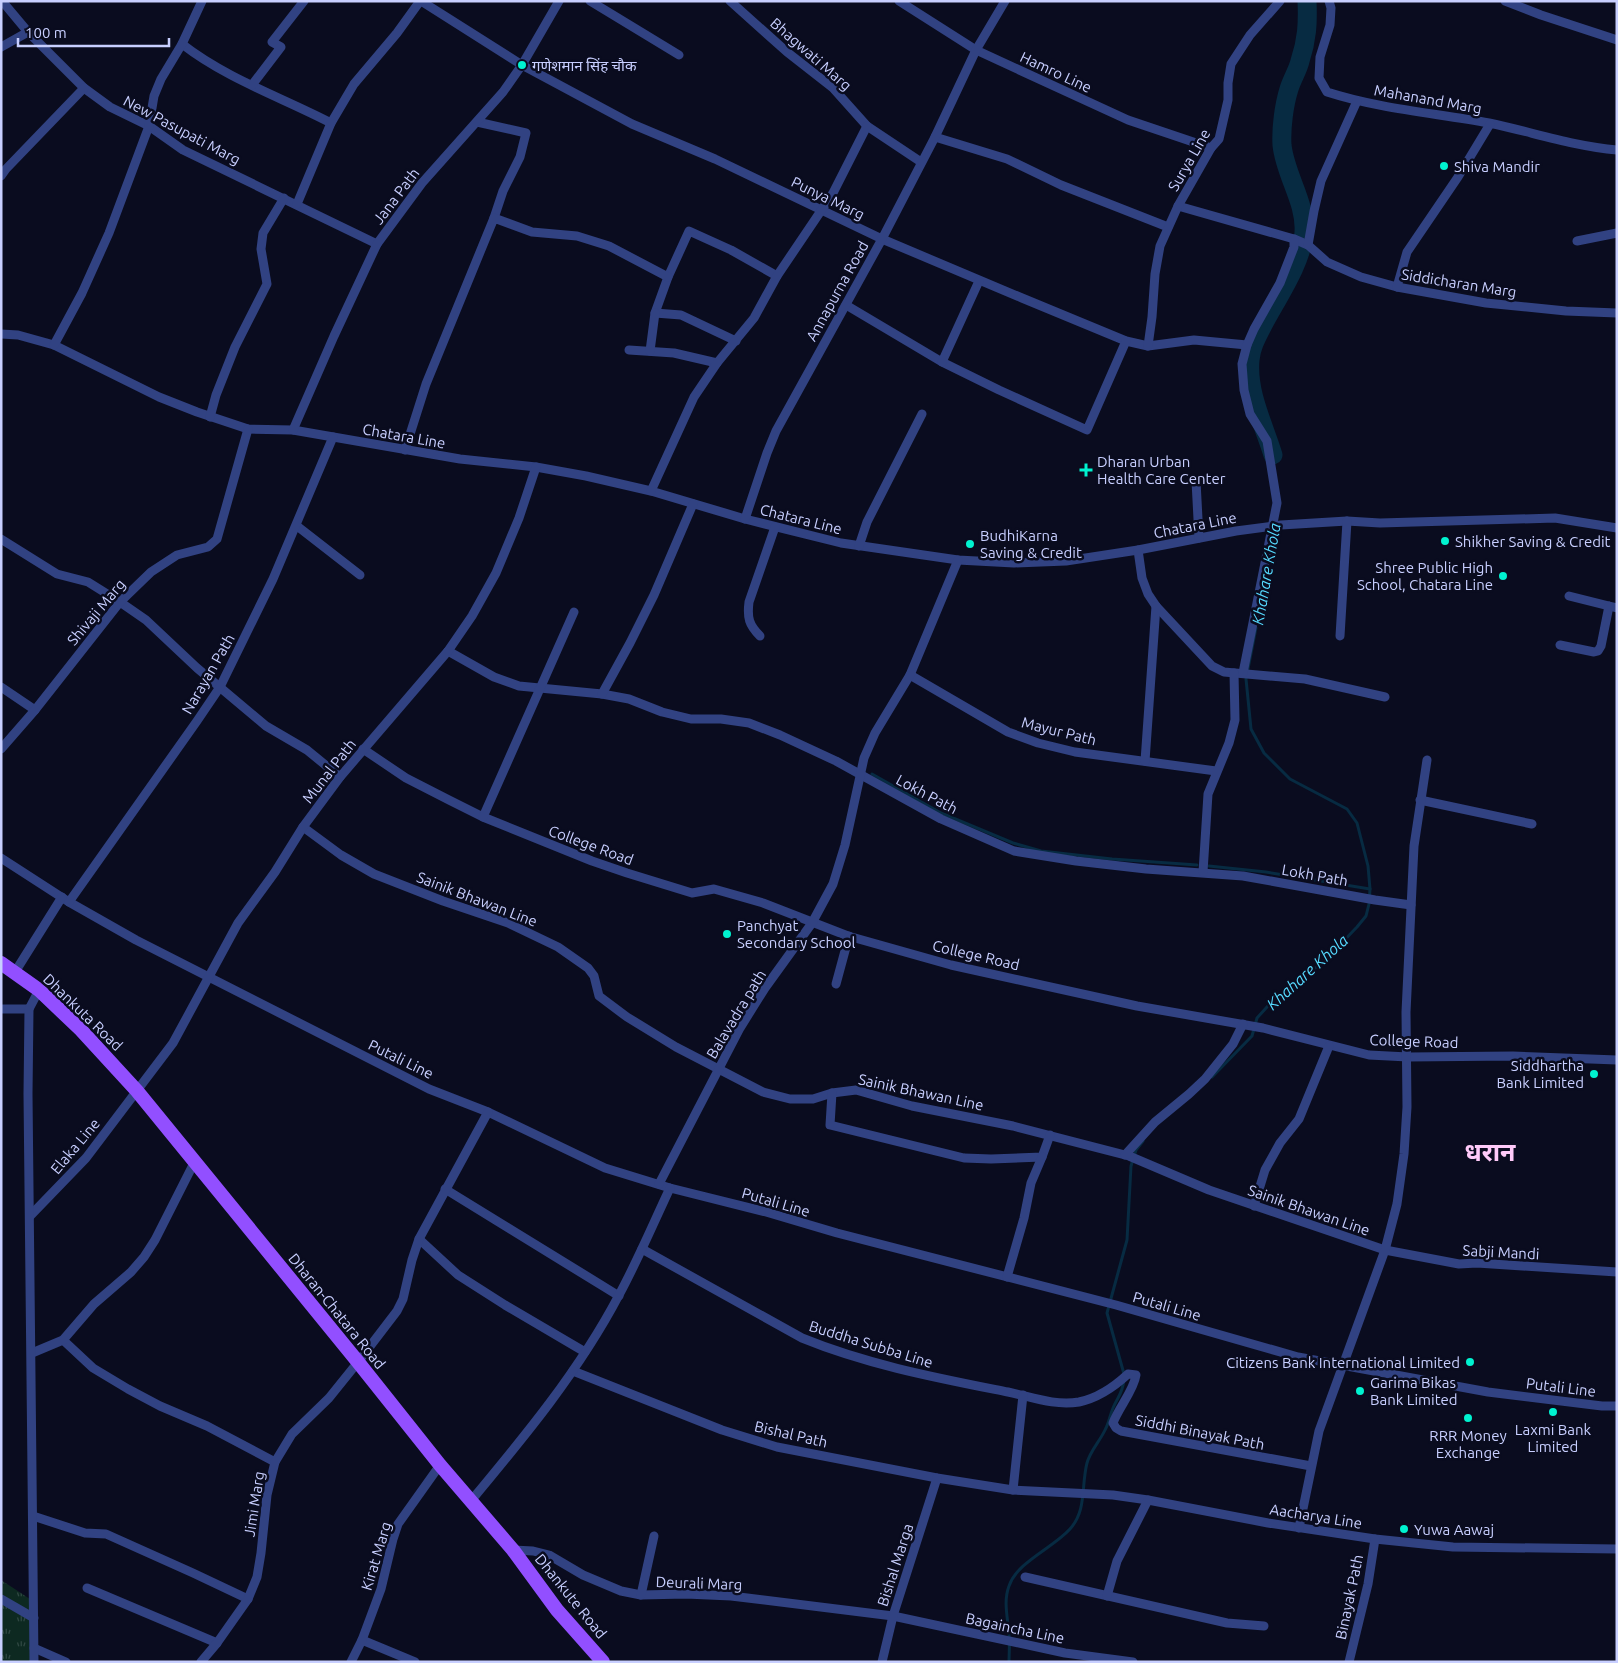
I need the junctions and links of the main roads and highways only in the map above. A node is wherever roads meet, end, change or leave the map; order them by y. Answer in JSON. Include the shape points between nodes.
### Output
{"nodes":[{"id":1,"x":1,"y":963,"type":"edge"},
{"id":2,"x":137,"y":1091,"type":"joint"},
{"id":3,"x":514,"y":1550,"type":"joint"},
{"id":4,"x":603,"y":1662,"type":"edge"}],
"edges":[{"from":1,"to":2,"type":"main road","name":"Dhankuta Road","via":[[39,990]]},
{"from":2,"to":3,"type":"main road","name":"Dharan-Chatara Road","via":[[470,1502]]},
{"from":3,"to":4,"type":"main road","name":"Dhankute Road","via":[[558,1610]]}]}
